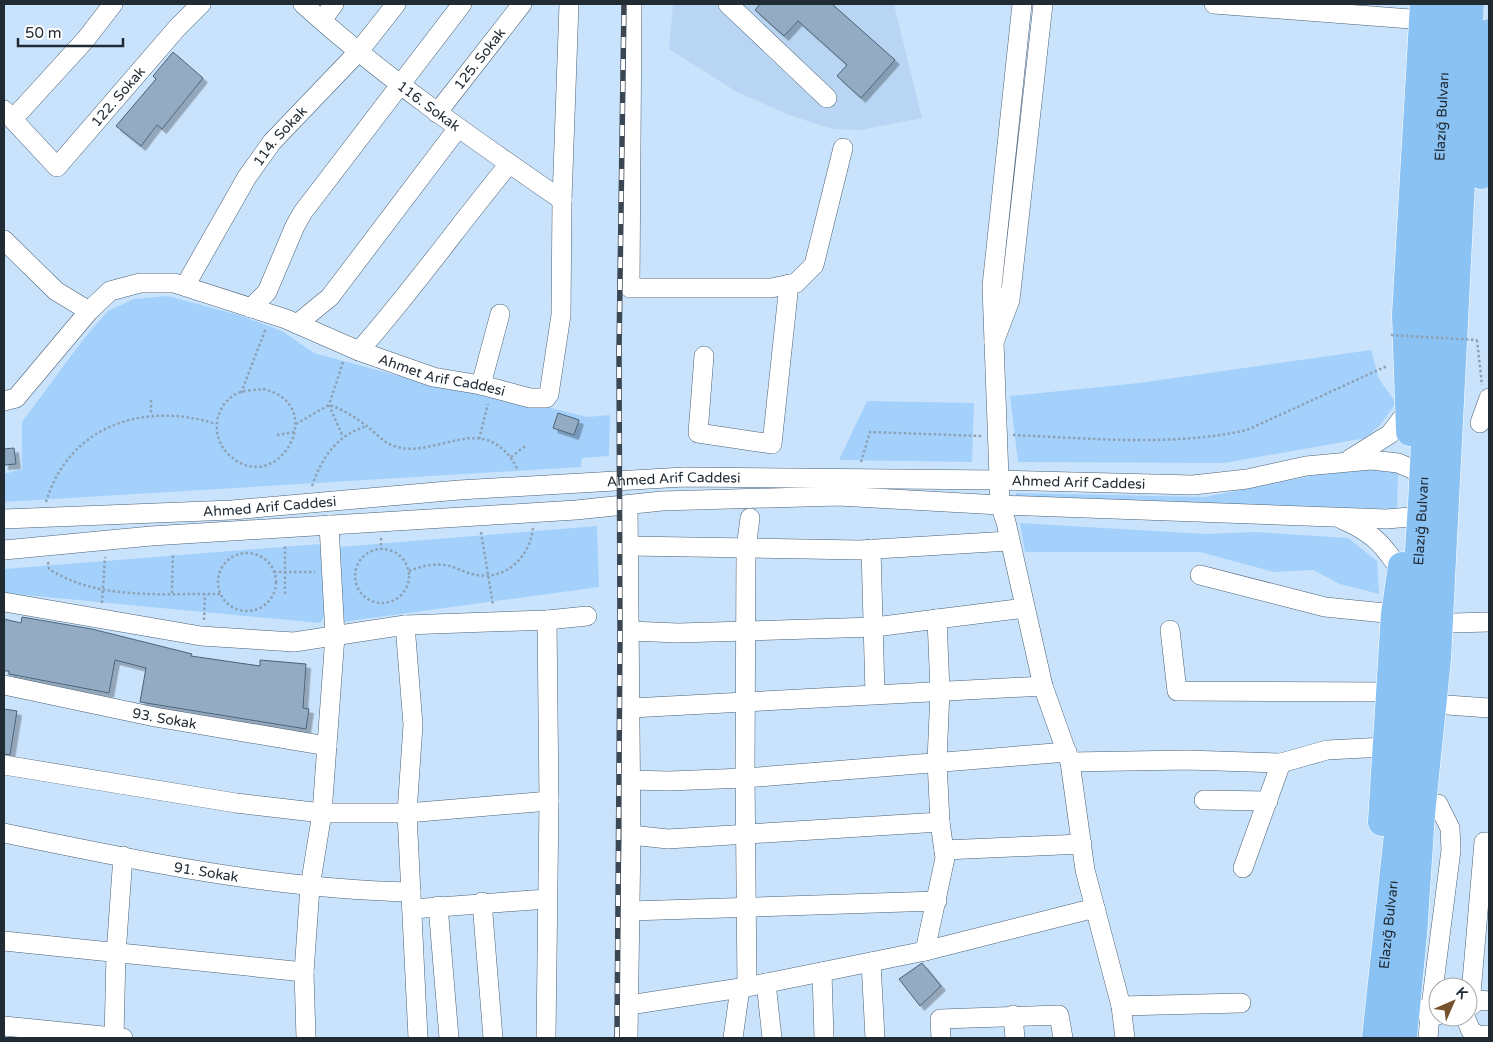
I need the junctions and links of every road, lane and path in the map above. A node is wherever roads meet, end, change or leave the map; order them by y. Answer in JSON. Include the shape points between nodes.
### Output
{"nodes":[{"id":1,"x":113,"y":4,"type":"edge"},
{"id":2,"x":201,"y":4,"type":"edge"},
{"id":3,"x":303,"y":4,"type":"edge"},
{"id":4,"x":334,"y":4,"type":"edge"},
{"id":5,"x":396,"y":4,"type":"edge"},
{"id":6,"x":462,"y":4,"type":"edge"},
{"id":7,"x":522,"y":4,"type":"edge"},
{"id":8,"x":569,"y":4,"type":"edge"},
{"id":9,"x":632,"y":4,"type":"edge"},
{"id":10,"x":728,"y":4,"type":"edge"},
{"id":11,"x":1022,"y":4,"type":"edge"},
{"id":12,"x":1043,"y":4,"type":"edge"},
{"id":13,"x":1212,"y":4,"type":"edge"},
{"id":14,"x":1447,"y":4,"type":"edge"},
{"id":15,"x":1470,"y":4,"type":"edge"},
{"id":16,"x":1479,"y":4,"type":"edge"},
{"id":17,"x":1314,"y":8,"type":"edge"},
{"id":18,"x":1424,"y":12,"type":"edge"},
{"id":19,"x":322,"y":20,"type":"junction"},
{"id":20,"x":1479,"y":39,"type":"edge"},
{"id":21,"x":359,"y":51,"type":"junction"},
{"id":22,"x":400,"y":84,"type":"junction"},
{"id":23,"x":827,"y":98,"type":"dead end"},
{"id":24,"x":8,"y":114,"type":"edge"},
{"id":25,"x":437,"y":114,"type":"junction"},
{"id":26,"x":458,"y":128,"type":"junction"},
{"id":27,"x":843,"y":148,"type":"dead end"},
{"id":28,"x":509,"y":164,"type":"junction"},
{"id":29,"x":562,"y":200,"type":"junction"},
{"id":30,"x":4,"y":240,"type":"edge"},
{"id":31,"x":789,"y":284,"type":"junction"},
{"id":32,"x":185,"y":286,"type":"junction"},
{"id":33,"x":251,"y":308,"type":"junction"},
{"id":34,"x":89,"y":310,"type":"junction"},
{"id":35,"x":271,"y":314,"type":"junction"},
{"id":36,"x":500,"y":314,"type":"dead end"},
{"id":37,"x":297,"y":324,"type":"junction"},
{"id":38,"x":1390,"y":335,"type":"dead end"},
{"id":39,"x":994,"y":342,"type":"junction"},
{"id":40,"x":353,"y":348,"type":"junction"},
{"id":41,"x":704,"y":356,"type":"dead end"},
{"id":42,"x":1390,"y":366,"type":"dead end"},
{"id":43,"x":487,"y":387,"type":"junction"},
{"id":44,"x":241,"y":392,"type":"junction"},
{"id":45,"x":151,"y":400,"type":"dead end"},
{"id":46,"x":1488,"y":400,"type":"edge"},
{"id":47,"x":4,"y":401,"type":"edge"},
{"id":48,"x":329,"y":405,"type":"junction"},
{"id":49,"x":1409,"y":408,"type":"junction"},
{"id":50,"x":151,"y":415,"type":"junction"},
{"id":51,"x":1478,"y":423,"type":"edge"},
{"id":52,"x":216,"y":424,"type":"junction"},
{"id":53,"x":296,"y":424,"type":"junction"},
{"id":54,"x":367,"y":426,"type":"junction"},
{"id":55,"x":294,"y":432,"type":"junction"},
{"id":56,"x":277,"y":435,"type":"dead end"},
{"id":57,"x":343,"y":436,"type":"junction"},
{"id":58,"x":997,"y":436,"type":"junction"},
{"id":59,"x":479,"y":438,"type":"junction"},
{"id":60,"x":525,"y":446,"type":"dead end"},
{"id":61,"x":511,"y":458,"type":"junction"},
{"id":62,"x":860,"y":462,"type":"dead end"},
{"id":63,"x":1344,"y":462,"type":"junction"},
{"id":64,"x":518,"y":470,"type":"dead end"},
{"id":65,"x":1418,"y":474,"type":"junction"},
{"id":66,"x":998,"y":480,"type":"junction"},
{"id":67,"x":312,"y":488,"type":"dead end"},
{"id":68,"x":46,"y":504,"type":"dead end"},
{"id":69,"x":628,"y":505,"type":"junction"},
{"id":70,"x":1000,"y":505,"type":"junction"},
{"id":71,"x":1425,"y":510,"type":"junction"},
{"id":72,"x":750,"y":518,"type":"dead end"},
{"id":73,"x":1340,"y":518,"type":"junction"},
{"id":74,"x":4,"y":520,"type":"edge"},
{"id":75,"x":329,"y":525,"type":"junction"},
{"id":76,"x":534,"y":527,"type":"dead end"},
{"id":77,"x":481,"y":530,"type":"dead end"},
{"id":78,"x":381,"y":536,"type":"dead end"},
{"id":79,"x":1009,"y":541,"type":"junction"},
{"id":80,"x":285,"y":545,"type":"dead end"},
{"id":81,"x":630,"y":546,"type":"junction"},
{"id":82,"x":381,"y":549,"type":"junction"},
{"id":83,"x":871,"y":549,"type":"junction"},
{"id":84,"x":4,"y":550,"type":"edge"},
{"id":85,"x":746,"y":550,"type":"junction"},
{"id":86,"x":173,"y":552,"type":"dead end"},
{"id":87,"x":105,"y":557,"type":"dead end"},
{"id":88,"x":47,"y":560,"type":"dead end"},
{"id":89,"x":285,"y":571,"type":"junction"},
{"id":90,"x":409,"y":571,"type":"junction"},
{"id":91,"x":274,"y":572,"type":"junction"},
{"id":92,"x":320,"y":572,"type":"dead end"},
{"id":93,"x":1200,"y":575,"type":"dead end"},
{"id":94,"x":486,"y":576,"type":"junction"},
{"id":95,"x":1409,"y":582,"type":"junction"},
{"id":96,"x":103,"y":591,"type":"junction"},
{"id":97,"x":172,"y":593,"type":"junction"},
{"id":98,"x":204,"y":594,"type":"junction"},
{"id":99,"x":221,"y":594,"type":"junction"},
{"id":100,"x":285,"y":594,"type":"dead end"},
{"id":101,"x":4,"y":602,"type":"edge"},
{"id":102,"x":493,"y":607,"type":"dead end"},
{"id":103,"x":1025,"y":608,"type":"junction"},
{"id":104,"x":1395,"y":614,"type":"junction"},
{"id":105,"x":586,"y":616,"type":"dead end"},
{"id":106,"x":937,"y":619,"type":"junction"},
{"id":107,"x":547,"y":620,"type":"junction"},
{"id":108,"x":1489,"y":622,"type":"edge"},
{"id":109,"x":1453,"y":623,"type":"junction"},
{"id":110,"x":405,"y":625,"type":"junction"},
{"id":111,"x":874,"y":627,"type":"junction"},
{"id":112,"x":746,"y":630,"type":"junction"},
{"id":113,"x":1170,"y":630,"type":"dead end"},
{"id":114,"x":630,"y":631,"type":"junction"},
{"id":115,"x":201,"y":636,"type":"junction"},
{"id":116,"x":336,"y":636,"type":"junction"},
{"id":117,"x":4,"y":685,"type":"edge"},
{"id":118,"x":1043,"y":686,"type":"junction"},
{"id":119,"x":940,"y":691,"type":"junction"},
{"id":120,"x":1389,"y":692,"type":"junction"},
{"id":121,"x":875,"y":694,"type":"junction"},
{"id":122,"x":746,"y":700,"type":"junction"},
{"id":123,"x":1447,"y":706,"type":"junction"},
{"id":124,"x":631,"y":708,"type":"junction"},
{"id":125,"x":1489,"y":708,"type":"edge"},
{"id":126,"x":327,"y":746,"type":"junction"},
{"id":127,"x":1385,"y":747,"type":"junction"},
{"id":128,"x":1069,"y":757,"type":"junction"},
{"id":129,"x":937,"y":761,"type":"junction"},
{"id":130,"x":1281,"y":763,"type":"junction"},
{"id":131,"x":4,"y":765,"type":"edge"},
{"id":132,"x":745,"y":778,"type":"junction"},
{"id":133,"x":630,"y":780,"type":"junction"},
{"id":134,"x":1204,"y":800,"type":"dead end"},
{"id":135,"x":549,"y":801,"type":"junction"},
{"id":136,"x":1268,"y":801,"type":"junction"},
{"id":137,"x":1438,"y":804,"type":"junction"},
{"id":138,"x":322,"y":813,"type":"junction"},
{"id":139,"x":407,"y":813,"type":"junction"},
{"id":140,"x":940,"y":822,"type":"junction"},
{"id":141,"x":4,"y":833,"type":"edge"},
{"id":142,"x":631,"y":835,"type":"junction"},
{"id":143,"x":745,"y":836,"type":"junction"},
{"id":144,"x":1489,"y":842,"type":"edge"},
{"id":145,"x":1082,"y":844,"type":"junction"},
{"id":146,"x":944,"y":850,"type":"junction"},
{"id":147,"x":122,"y":856,"type":"junction"},
{"id":148,"x":1243,"y":868,"type":"dead end"},
{"id":149,"x":310,"y":887,"type":"junction"},
{"id":150,"x":547,"y":899,"type":"junction"},
{"id":151,"x":411,"y":900,"type":"junction"},
{"id":152,"x":937,"y":901,"type":"junction"},
{"id":153,"x":482,"y":902,"type":"junction"},
{"id":154,"x":438,"y":906,"type":"junction"},
{"id":155,"x":1095,"y":908,"type":"junction"},
{"id":156,"x":746,"y":909,"type":"junction"},
{"id":157,"x":630,"y":911,"type":"junction"},
{"id":158,"x":1413,"y":935,"type":"junction"},
{"id":159,"x":4,"y":941,"type":"edge"},
{"id":160,"x":1386,"y":947,"type":"junction"},
{"id":161,"x":925,"y":951,"type":"junction"},
{"id":162,"x":116,"y":954,"type":"junction"},
{"id":163,"x":871,"y":962,"type":"junction"},
{"id":164,"x":304,"y":972,"type":"junction"},
{"id":165,"x":822,"y":972,"type":"junction"},
{"id":166,"x":1469,"y":977,"type":"edge"},
{"id":167,"x":766,"y":983,"type":"junction"},
{"id":168,"x":744,"y":987,"type":"junction"},
{"id":169,"x":1241,"y":1003,"type":"dead end"},
{"id":170,"x":629,"y":1004,"type":"junction"},
{"id":171,"x":1121,"y":1006,"type":"junction"},
{"id":172,"x":1425,"y":1010,"type":"edge"},
{"id":173,"x":1013,"y":1015,"type":"junction"},
{"id":174,"x":4,"y":1026,"type":"edge"},
{"id":175,"x":1470,"y":1027,"type":"edge"},
{"id":176,"x":1489,"y":1035,"type":"edge"},
{"id":177,"x":117,"y":1038,"type":"edge"},
{"id":178,"x":306,"y":1038,"type":"edge"},
{"id":179,"x":418,"y":1038,"type":"edge"},
{"id":180,"x":449,"y":1038,"type":"edge"},
{"id":181,"x":493,"y":1038,"type":"edge"},
{"id":182,"x":546,"y":1038,"type":"edge"},
{"id":183,"x":628,"y":1038,"type":"edge"},
{"id":184,"x":733,"y":1038,"type":"edge"},
{"id":185,"x":772,"y":1038,"type":"edge"},
{"id":186,"x":824,"y":1038,"type":"edge"},
{"id":187,"x":875,"y":1038,"type":"edge"},
{"id":188,"x":941,"y":1038,"type":"edge"},
{"id":189,"x":1015,"y":1038,"type":"edge"},
{"id":190,"x":1063,"y":1038,"type":"edge"},
{"id":191,"x":1125,"y":1038,"type":"edge"},
{"id":192,"x":1376,"y":1038,"type":"edge"},
{"id":193,"x":1402,"y":1038,"type":"edge"},
{"id":194,"x":1428,"y":1038,"type":"edge"}],
"edges":[{"from":1,"to":24,"type":"street","via":[[86,39]]},
{"from":2,"to":24,"type":"street","name":"122. Sokak","via":[[56,167]]},
{"from":3,"to":19,"type":"street","name":"116. Sokak"},
{"from":4,"to":19,"type":"street"},
{"from":5,"to":21,"type":"street","name":"114. Sokak"},
{"from":6,"to":22,"type":"street"},
{"from":7,"to":25,"type":"street","name":"125. Sokak"},
{"from":8,"to":29,"type":"street","name":"Ahmet Arif Caddesi"},
{"from":9,"to":31,"type":"street","via":[[630,288],[770,288]]},
{"from":10,"to":23,"type":"street"},
{"from":11,"to":39,"type":"street","via":[[992,286]]},
{"from":12,"to":39,"type":"street","via":[[1010,300]]},
{"from":13,"to":17,"type":"street"},
{"from":14,"to":65,"type":"highway","name":"Elazığ Bulvarı"},
{"from":15,"to":20,"type":"highway","name":"Elazığ Bulvarı"},
{"from":16,"to":20,"type":"highway"},
{"from":17,"to":18,"type":"street"},
{"from":18,"to":49,"type":"highway","via":[[1406,314]]},
{"from":19,"to":21,"type":"street","name":"116. Sokak"},
{"from":20,"to":51,"type":"highway"},
{"from":20,"to":71,"type":"highway","name":"Elazığ Bulvarı"},
{"from":21,"to":22,"type":"street","name":"116. Sokak"},
{"from":21,"to":32,"type":"street","name":"114. Sokak","via":[[272,142],[247,176]]},
{"from":22,"to":25,"type":"street","name":"116. Sokak"},
{"from":22,"to":33,"type":"street","via":[[303,212],[267,292]]},
{"from":25,"to":26,"type":"street","name":"116. Sokak"},
{"from":26,"to":28,"type":"street","name":"116. Sokak"},
{"from":26,"to":37,"type":"street","via":[[330,297]]},
{"from":27,"to":31,"type":"street","via":[[814,265],[796,283]]},
{"from":28,"to":29,"type":"street","name":"116. Sokak"},
{"from":28,"to":40,"type":"street","via":[[402,302]]},
{"from":29,"to":43,"type":"street","name":"Ahmet Arif Caddesi","via":[[561,315],[549,394],[541,399],[530,398]]},
{"from":30,"to":34,"type":"street","via":[[56,291]]},
{"from":31,"to":41,"type":"street","via":[[772,444],[698,433]]},
{"from":32,"to":33,"type":"street","name":"Ahmet Arif Caddesi"},
{"from":32,"to":34,"type":"street","name":"Ahmet Arif Caddesi","via":[[140,283],[125,286],[110,291]]},
{"from":33,"to":35,"type":"street","name":"Ahmet Arif Caddesi"},
{"from":34,"to":47,"type":"street","name":"Ahmet Arif Caddesi","via":[[16,398]]},
{"from":35,"to":37,"type":"street","name":"Ahmet Arif Caddesi"},
{"from":35,"to":44,"type":"path"},
{"from":36,"to":43,"type":"street"},
{"from":37,"to":40,"type":"street","name":"Ahmet Arif Caddesi"},
{"from":38,"to":46,"type":"path","bridge":true,"via":[[1477,340],[1480,376]]},
{"from":39,"to":58,"type":"street"},
{"from":40,"to":43,"type":"street","name":"Ahmet Arif Caddesi","via":[[433,377]]},
{"from":40,"to":48,"type":"path"},
{"from":42,"to":58,"type":"path","via":[[1247,430],[1224,435],[1148,440]]},
{"from":43,"to":59,"type":"path"},
{"from":44,"to":52,"type":"path","via":[[228,400]]},
{"from":44,"to":53,"type":"path","via":[[275,391],[293,407]]},
{"from":45,"to":50,"type":"path"},
{"from":46,"to":51,"type":"street"},
{"from":48,"to":53,"type":"path"},
{"from":48,"to":54,"type":"path"},
{"from":48,"to":57,"type":"path"},
{"from":49,"to":63,"type":"street","name":"Ahmed Arif Caddesi","via":[[1390,434]]},
{"from":49,"to":65,"type":"highway"},
{"from":50,"to":52,"type":"path","via":[[186,415]]},
{"from":50,"to":68,"type":"path","via":[[125,421],[89,439],[63,465]]},
{"from":51,"to":109,"type":"highway"},
{"from":52,"to":55,"type":"path","via":[[220,444],[228,454],[245,465],[257,468],[268,466],[281,457]]},
{"from":53,"to":55,"type":"path"},
{"from":54,"to":57,"type":"path"},
{"from":54,"to":59,"type":"path","via":[[385,441],[404,448]]},
{"from":55,"to":56,"type":"path"},
{"from":57,"to":67,"type":"path","via":[[330,450]]},
{"from":58,"to":62,"type":"path","via":[[870,432]]},
{"from":58,"to":66,"type":"street"},
{"from":59,"to":61,"type":"path","via":[[496,445]]},
{"from":60,"to":61,"type":"path"},
{"from":61,"to":64,"type":"path"},
{"from":63,"to":65,"type":"street","name":"Ahmed Arif Caddesi","via":[[1398,463]]},
{"from":63,"to":66,"type":"street","name":"Ahmed Arif Caddesi","via":[[1193,485]]},
{"from":65,"to":71,"type":"highway","name":"Elazığ Bulvarı"},
{"from":66,"to":70,"type":"street"},
{"from":66,"to":74,"type":"street","name":"Ahmed Arif Caddesi","via":[[684,477],[459,490],[232,510]]},
{"from":69,"to":70,"type":"street","name":"Ahmed Arif Caddesi","via":[[662,501],[838,496]]},
{"from":69,"to":75,"type":"street","name":"Ahmed Arif Caddesi"},
{"from":69,"to":81,"type":"street"},
{"from":70,"to":73,"type":"street","name":"Ahmed Arif Caddesi","via":[[1312,514]]},
{"from":70,"to":79,"type":"street"},
{"from":71,"to":73,"type":"street","name":"Ahmed Arif Caddesi"},
{"from":71,"to":95,"type":"highway","name":"Elazığ Bulvarı"},
{"from":71,"to":158,"type":"highway","name":"Elazığ Bulvarı","via":[[1437,659],[1421,814]]},
{"from":72,"to":85,"type":"street"},
{"from":73,"to":95,"type":"street","name":"Ahmed Arif Caddesi","via":[[1375,539]]},
{"from":75,"to":84,"type":"street","name":"Ahmed Arif Caddesi","via":[[151,536]]},
{"from":75,"to":116,"type":"street"},
{"from":76,"to":94,"type":"path","via":[[527,550],[518,562],[504,572]]},
{"from":77,"to":94,"type":"path"},
{"from":78,"to":82,"type":"path"},
{"from":79,"to":83,"type":"street"},
{"from":79,"to":103,"type":"street"},
{"from":80,"to":89,"type":"path"},
{"from":81,"to":85,"type":"street"},
{"from":81,"to":114,"type":"street"},
{"from":82,"to":90,"type":"path","via":[[400,555]]},
{"from":82,"to":90,"type":"path","via":[[368,552],[357,566],[356,583],[367,598],[384,603],[401,596],[409,580]]},
{"from":83,"to":85,"type":"street"},
{"from":83,"to":111,"type":"street"},
{"from":85,"to":112,"type":"street"},
{"from":86,"to":97,"type":"path"},
{"from":87,"to":96,"type":"path"},
{"from":88,"to":96,"type":"path","via":[[49,569],[64,578]]},
{"from":89,"to":91,"type":"path"},
{"from":89,"to":92,"type":"path"},
{"from":89,"to":100,"type":"path"},
{"from":90,"to":94,"type":"path","via":[[424,566],[446,565]]},
{"from":91,"to":99,"type":"path","via":[[275,591],[263,606],[244,610],[227,602]]},
{"from":91,"to":99,"type":"path","via":[[270,564],[254,554],[236,555],[222,567]]},
{"from":93,"to":104,"type":"street","via":[[1325,607]]},
{"from":94,"to":102,"type":"path"},
{"from":95,"to":104,"type":"highway"},
{"from":95,"to":160,"type":"highway","name":"Elazığ Bulvarı","via":[[1405,769]]},
{"from":96,"to":97,"type":"path"},
{"from":97,"to":98,"type":"path"},
{"from":98,"to":99,"type":"path"},
{"from":98,"to":115,"type":"path","via":[[205,616]]},
{"from":101,"to":115,"type":"street"},
{"from":103,"to":106,"type":"street"},
{"from":103,"to":118,"type":"street"},
{"from":104,"to":120,"type":"highway"},
{"from":105,"to":107,"type":"street"},
{"from":106,"to":111,"type":"street"},
{"from":106,"to":119,"type":"street"},
{"from":107,"to":110,"type":"street"},
{"from":107,"to":135,"type":"street"},
{"from":108,"to":109,"type":"street"},
{"from":109,"to":123,"type":"highway"},
{"from":110,"to":116,"type":"street"},
{"from":110,"to":139,"type":"street","via":[[413,725]]},
{"from":111,"to":112,"type":"street"},
{"from":111,"to":121,"type":"street"},
{"from":112,"to":114,"type":"street"},
{"from":112,"to":122,"type":"street"},
{"from":113,"to":120,"type":"street","via":[[1177,691]]},
{"from":114,"to":124,"type":"street"},
{"from":115,"to":116,"type":"street","via":[[294,642]]},
{"from":116,"to":126,"type":"street"},
{"from":117,"to":126,"type":"street","name":"93. Sokak","via":[[155,718]]},
{"from":118,"to":119,"type":"street"},
{"from":118,"to":128,"type":"street"},
{"from":119,"to":121,"type":"street"},
{"from":119,"to":129,"type":"street"},
{"from":120,"to":127,"type":"highway"},
{"from":121,"to":122,"type":"street"},
{"from":122,"to":124,"type":"street"},
{"from":122,"to":132,"type":"street"},
{"from":123,"to":125,"type":"street"},
{"from":123,"to":137,"type":"highway"},
{"from":124,"to":133,"type":"street"},
{"from":126,"to":138,"type":"street"},
{"from":127,"to":130,"type":"street","via":[[1327,750]]},
{"from":127,"to":160,"type":"highway","via":[[1380,857]]},
{"from":128,"to":129,"type":"street"},
{"from":128,"to":130,"type":"street"},
{"from":128,"to":145,"type":"street"},
{"from":129,"to":132,"type":"street"},
{"from":129,"to":140,"type":"street"},
{"from":130,"to":136,"type":"street"},
{"from":131,"to":138,"type":"street","via":[[236,803]]},
{"from":132,"to":133,"type":"street"},
{"from":132,"to":143,"type":"street"},
{"from":133,"to":142,"type":"street"},
{"from":134,"to":136,"type":"street"},
{"from":135,"to":139,"type":"street"},
{"from":135,"to":150,"type":"street"},
{"from":136,"to":148,"type":"street"},
{"from":137,"to":158,"type":"highway","via":[[1431,869]]},
{"from":137,"to":172,"type":"street","via":[[1450,828],[1451,850]]},
{"from":138,"to":139,"type":"street"},
{"from":138,"to":149,"type":"street"},
{"from":139,"to":151,"type":"street"},
{"from":140,"to":143,"type":"street"},
{"from":140,"to":146,"type":"street"},
{"from":141,"to":147,"type":"street","name":"91. Sokak"},
{"from":142,"to":143,"type":"street","via":[[668,839]]},
{"from":142,"to":157,"type":"street"},
{"from":143,"to":156,"type":"street"},
{"from":144,"to":166,"type":"street","via":[[1484,842]]},
{"from":145,"to":146,"type":"street"},
{"from":145,"to":155,"type":"street"},
{"from":146,"to":152,"type":"street"},
{"from":147,"to":149,"type":"street","name":"91. Sokak"},
{"from":147,"to":162,"type":"street"},
{"from":149,"to":151,"type":"street","name":"91. Sokak"},
{"from":149,"to":164,"type":"street"},
{"from":150,"to":153,"type":"street","name":"91. Sokak"},
{"from":150,"to":182,"type":"street"},
{"from":151,"to":154,"type":"street","name":"91. Sokak"},
{"from":151,"to":179,"type":"street"},
{"from":152,"to":156,"type":"street"},
{"from":152,"to":161,"type":"street"},
{"from":153,"to":154,"type":"street","name":"91. Sokak"},
{"from":153,"to":181,"type":"street"},
{"from":154,"to":180,"type":"street"},
{"from":155,"to":161,"type":"street"},
{"from":155,"to":171,"type":"street"},
{"from":156,"to":157,"type":"street"},
{"from":156,"to":168,"type":"street"},
{"from":157,"to":170,"type":"street"},
{"from":158,"to":172,"type":"highway","name":"Elazığ Bulvarı"},
{"from":159,"to":162,"type":"street"},
{"from":160,"to":192,"type":"highway","name":"Elazığ Bulvarı"},
{"from":161,"to":163,"type":"street"},
{"from":162,"to":164,"type":"street"},
{"from":162,"to":177,"type":"street"},
{"from":163,"to":165,"type":"street"},
{"from":163,"to":187,"type":"street"},
{"from":164,"to":178,"type":"street"},
{"from":165,"to":167,"type":"street"},
{"from":165,"to":186,"type":"street"},
{"from":167,"to":168,"type":"street"},
{"from":167,"to":185,"type":"street"},
{"from":168,"to":170,"type":"street"},
{"from":168,"to":184,"type":"street"},
{"from":169,"to":171,"type":"street"},
{"from":170,"to":183,"type":"street"},
{"from":171,"to":191,"type":"street"},
{"from":172,"to":193,"type":"highway","name":"Elazığ Bulvarı"},
{"from":172,"to":194,"type":"street"},
{"from":173,"to":188,"type":"street","via":[[940,1019]]},
{"from":173,"to":189,"type":"street"},
{"from":173,"to":190,"type":"street","via":[[1059,1015]]},
{"from":174,"to":177,"type":"street"},
{"from":175,"to":176,"type":"street","via":[[1480,1036]]}]}
